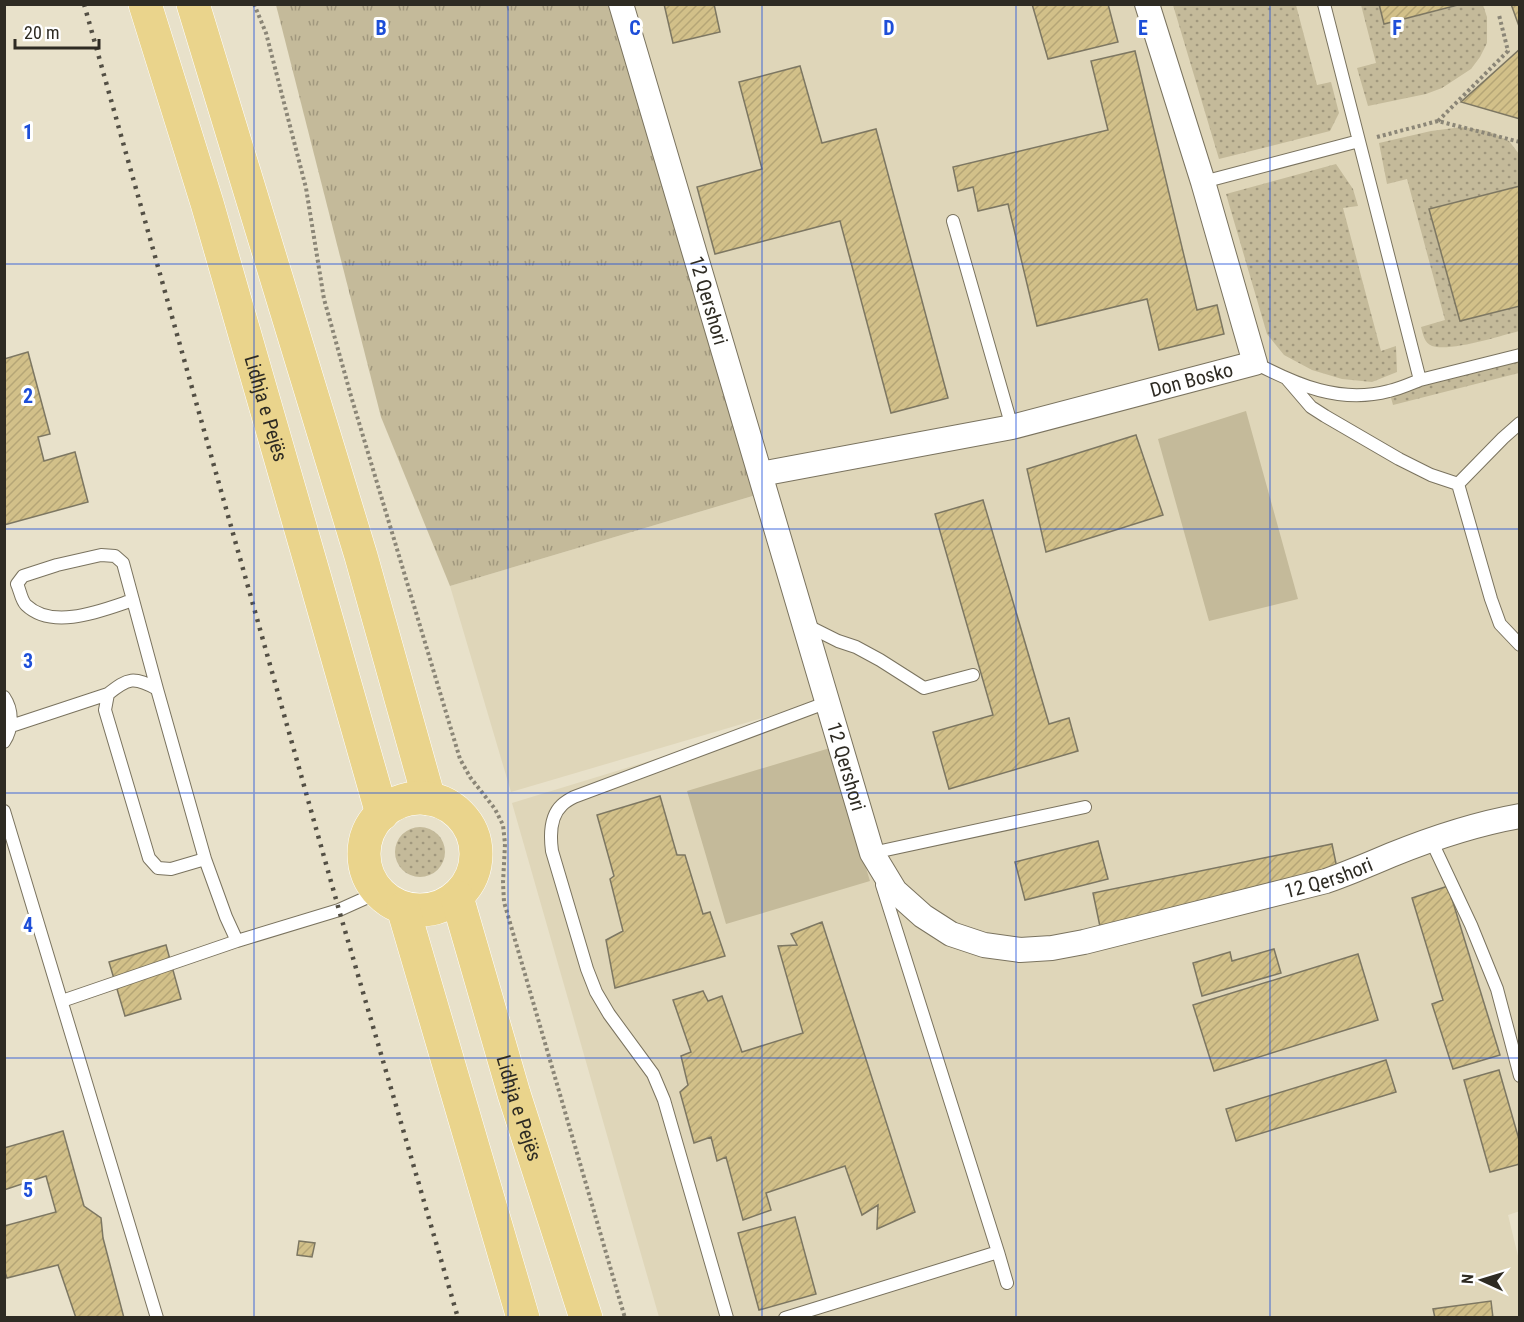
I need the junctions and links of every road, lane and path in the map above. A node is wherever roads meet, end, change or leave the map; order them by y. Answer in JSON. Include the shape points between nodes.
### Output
{"nodes":[{"id":1,"x":145,"y":4,"type":"edge"},
{"id":2,"x":193,"y":4,"type":"edge"},
{"id":3,"x":254,"y":4,"type":"edge"},
{"id":4,"x":621,"y":4,"type":"edge"},
{"id":5,"x":1147,"y":4,"type":"edge"},
{"id":6,"x":1324,"y":4,"type":"edge"},
{"id":7,"x":1499,"y":15,"type":"dead end"},
{"id":8,"x":1438,"y":122,"type":"junction"},
{"id":9,"x":1359,"y":141,"type":"junction"},
{"id":10,"x":1520,"y":142,"type":"edge"},
{"id":11,"x":1203,"y":182,"type":"junction"},
{"id":12,"x":953,"y":221,"type":"dead end"},
{"id":13,"x":1520,"y":355,"type":"edge"},
{"id":14,"x":1255,"y":363,"type":"junction"},
{"id":15,"x":1287,"y":379,"type":"junction"},
{"id":16,"x":1420,"y":380,"type":"junction"},
{"id":17,"x":1520,"y":423,"type":"edge"},
{"id":18,"x":1012,"y":427,"type":"junction"},
{"id":19,"x":761,"y":474,"type":"junction"},
{"id":20,"x":1458,"y":484,"type":"junction"},
{"id":21,"x":133,"y":600,"type":"junction"},
{"id":22,"x":805,"y":625,"type":"junction"},
{"id":23,"x":1520,"y":645,"type":"edge"},
{"id":24,"x":973,"y":675,"type":"dead end"},
{"id":25,"x":157,"y":689,"type":"junction"},
{"id":26,"x":108,"y":694,"type":"junction"},
{"id":27,"x":4,"y":697,"type":"edge"},
{"id":28,"x":828,"y":702,"type":"junction"},
{"id":29,"x":11,"y":726,"type":"junction"},
{"id":30,"x":4,"y":742,"type":"edge"},
{"id":31,"x":429,"y":799,"type":"junction"},
{"id":32,"x":1085,"y":807,"type":"dead end"},
{"id":33,"x":4,"y":811,"type":"edge"},
{"id":34,"x":382,"y":814,"type":"junction"},
{"id":35,"x":1520,"y":816,"type":"edge"},
{"id":36,"x":1431,"y":840,"type":"junction"},
{"id":37,"x":872,"y":853,"type":"junction"},
{"id":38,"x":205,"y":859,"type":"junction"},
{"id":39,"x":457,"y":897,"type":"junction"},
{"id":40,"x":391,"y":900,"type":"junction"},
{"id":41,"x":237,"y":941,"type":"junction"},
{"id":42,"x":62,"y":1001,"type":"junction"},
{"id":43,"x":1520,"y":1076,"type":"edge"},
{"id":44,"x":998,"y":1252,"type":"junction"},
{"id":45,"x":1007,"y":1282,"type":"dead end"},
{"id":46,"x":157,"y":1317,"type":"edge"},
{"id":47,"x":523,"y":1317,"type":"edge"},
{"id":48,"x":586,"y":1317,"type":"edge"},
{"id":49,"x":625,"y":1317,"type":"edge"},
{"id":50,"x":727,"y":1317,"type":"edge"},
{"id":51,"x":785,"y":1317,"type":"edge"}],
"edges":[{"from":1,"to":34,"type":"highway","name":"Lidhja e Pejës","via":[[207,203]]},
{"from":2,"to":31,"type":"highway","via":[[361,556]]},
{"from":3,"to":49,"type":"path","via":[[266,33],[306,188],[324,299],[460,759],[503,825],[504,902]]},
{"from":4,"to":19,"type":"street","name":"12 Qershori"},
{"from":5,"to":11,"type":"street","name":"Don Bosko"},
{"from":6,"to":9,"type":"lane"},
{"from":7,"to":8,"type":"path","via":[[1508,51]]},
{"from":8,"to":9,"type":"path"},
{"from":8,"to":10,"type":"path"},
{"from":9,"to":11,"type":"lane"},
{"from":9,"to":16,"type":"lane"},
{"from":11,"to":14,"type":"street","name":"Don Bosko"},
{"from":12,"to":18,"type":"lane"},
{"from":13,"to":16,"type":"lane"},
{"from":14,"to":15,"type":"lane"},
{"from":14,"to":18,"type":"street","name":"Don Bosko"},
{"from":15,"to":16,"type":"lane","via":[[1311,389],[1353,394],[1390,391]]},
{"from":15,"to":20,"type":"lane","via":[[1325,416],[1399,459]]},
{"from":17,"to":20,"type":"lane"},
{"from":18,"to":19,"type":"street","name":"Don Bosko"},
{"from":19,"to":22,"type":"street","name":"12 Qershori"},
{"from":20,"to":23,"type":"lane","via":[[1500,624]]},
{"from":21,"to":21,"type":"lane","via":[[123,563],[115,556],[101,555],[57,565],[23,576],[17,584],[25,604],[39,614],[62,618]]},
{"from":21,"to":25,"type":"lane"},
{"from":22,"to":24,"type":"lane","via":[[856,647],[924,688]]},
{"from":22,"to":28,"type":"street","name":"12 Qershori"},
{"from":25,"to":26,"type":"lane","via":[[142,680],[123,682]]},
{"from":25,"to":38,"type":"lane"},
{"from":26,"to":29,"type":"lane"},
{"from":26,"to":38,"type":"lane","via":[[105,710],[149,858],[158,868],[171,869]]},
{"from":27,"to":29,"type":"lane","via":[[11,713]]},
{"from":28,"to":37,"type":"street","name":"12 Qershori"},
{"from":28,"to":50,"type":"lane","via":[[574,797],[561,805],[550,834],[596,992],[653,1074],[664,1100]]},
{"from":29,"to":30,"type":"lane"},
{"from":31,"to":34,"type":"highway","via":[[396,804]]},
{"from":31,"to":39,"type":"highway","via":[[447,805],[471,830],[475,866]]},
{"from":32,"to":37,"type":"lane"},
{"from":33,"to":42,"type":"lane"},
{"from":34,"to":40,"type":"highway","via":[[372,826],[364,854],[370,880]]},
{"from":35,"to":36,"type":"street","name":"12 Qershori","via":[[1493,820]]},
{"from":36,"to":37,"type":"street","name":"12 Qershori","via":[[1326,881],[1084,942],[1020,950],[984,945],[951,934],[923,916],[895,891]]},
{"from":36,"to":43,"type":"lane","via":[[1497,989]]},
{"from":37,"to":44,"type":"lane"},
{"from":38,"to":41,"type":"lane"},
{"from":39,"to":40,"type":"highway","via":[[445,905],[417,910]]},
{"from":39,"to":48,"type":"highway","name":"Lidhja e Pejës","via":[[514,1094]]},
{"from":40,"to":41,"type":"lane","via":[[339,910]]},
{"from":40,"to":47,"type":"highway"},
{"from":41,"to":42,"type":"lane"},
{"from":42,"to":46,"type":"lane"},
{"from":44,"to":45,"type":"lane"},
{"from":44,"to":51,"type":"lane"}]}
